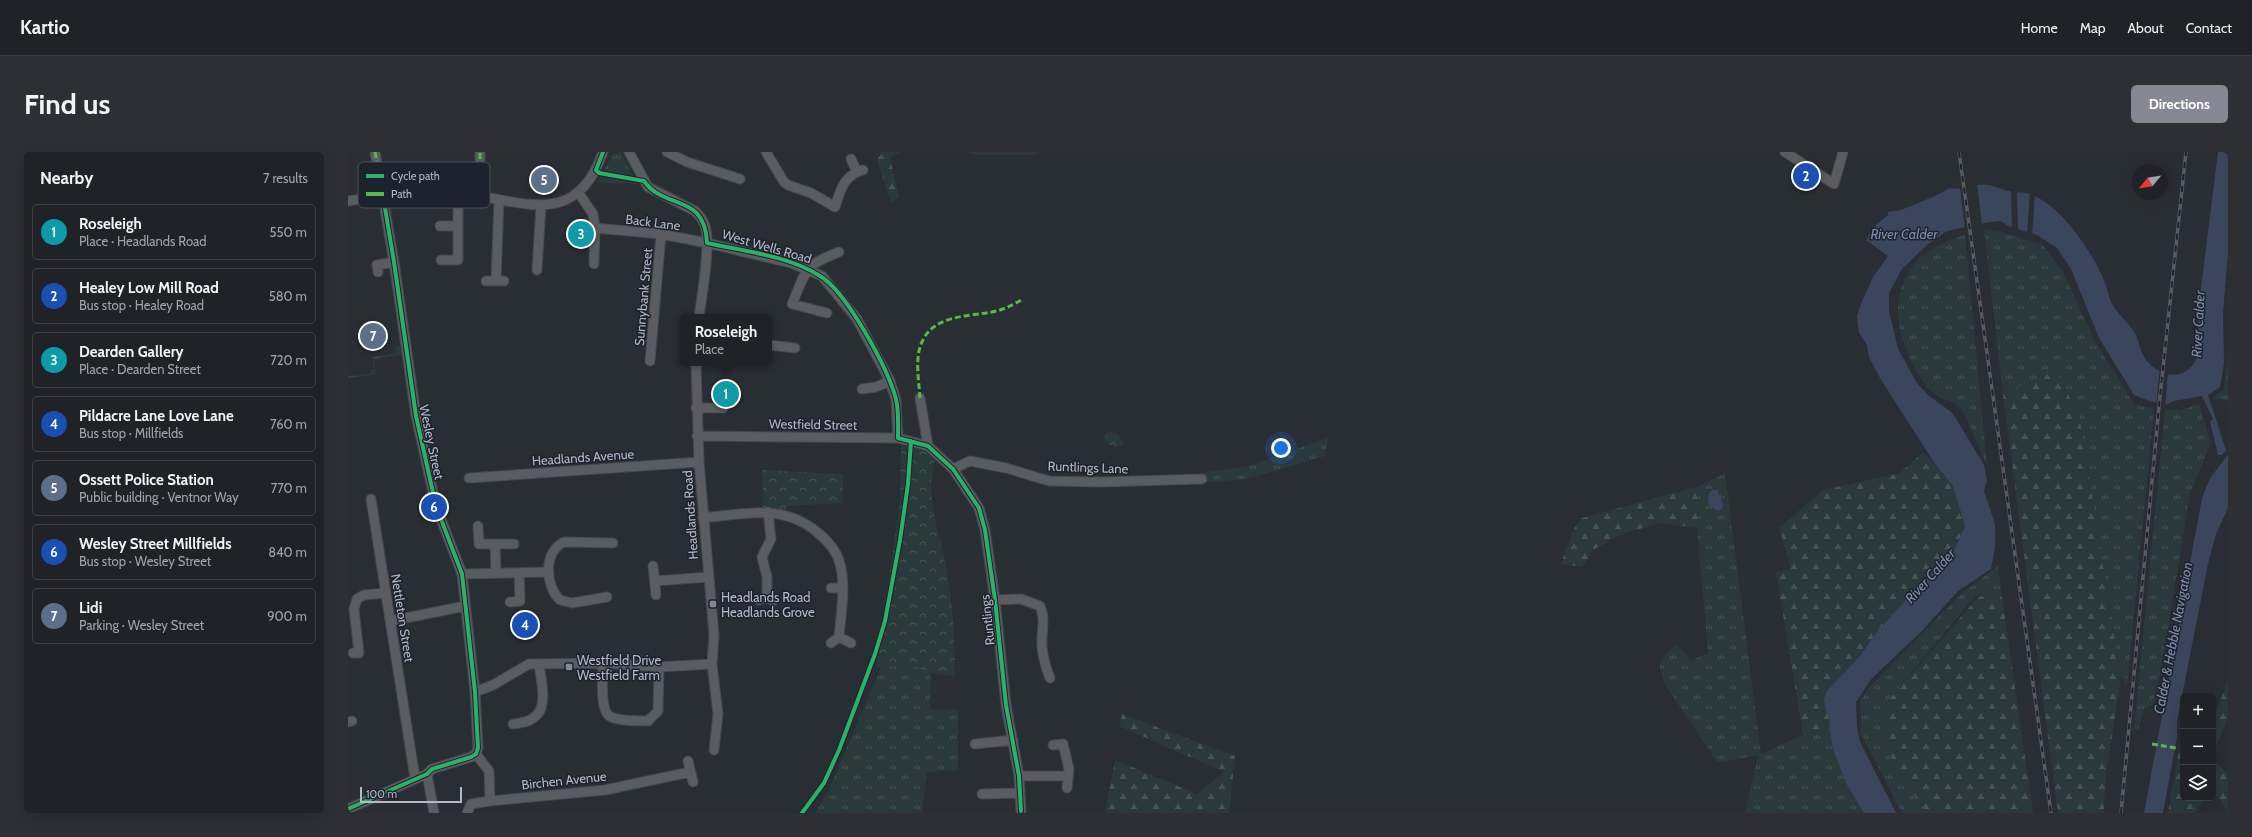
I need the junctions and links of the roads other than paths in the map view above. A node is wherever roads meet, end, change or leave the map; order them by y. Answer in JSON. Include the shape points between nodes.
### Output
{"nodes":[{"id":1,"x":375,"y":152,"type":"edge"},
{"id":2,"x":603,"y":152,"type":"edge"},
{"id":3,"x":629,"y":152,"type":"edge"},
{"id":4,"x":667,"y":152,"type":"edge"},
{"id":5,"x":766,"y":152,"type":"edge"},
{"id":6,"x":1785,"y":152,"type":"edge"},
{"id":7,"x":1843,"y":152,"type":"edge"},
{"id":8,"x":851,"y":159,"type":"dead end"},
{"id":9,"x":377,"y":162,"type":"edge"},
{"id":10,"x":740,"y":179,"type":"dead end"},
{"id":11,"x":578,"y":192,"type":"junction"},
{"id":12,"x":490,"y":198,"type":"edge"},
{"id":13,"x":358,"y":200,"type":"edge"},
{"id":14,"x":499,"y":200,"type":"junction"},
{"id":15,"x":348,"y":201,"type":"edge"},
{"id":16,"x":541,"y":206,"type":"junction"},
{"id":17,"x":385,"y":208,"type":"edge"},
{"id":18,"x":458,"y":208,"type":"edge"},
{"id":19,"x":440,"y":226,"type":"dead end"},
{"id":20,"x":458,"y":226,"type":"junction"},
{"id":21,"x":596,"y":228,"type":"junction"},
{"id":22,"x":661,"y":234,"type":"junction"},
{"id":23,"x":707,"y":243,"type":"junction"},
{"id":24,"x":839,"y":252,"type":"dead end"},
{"id":25,"x":441,"y":260,"type":"dead end"},
{"id":26,"x":394,"y":262,"type":"junction"},
{"id":27,"x":594,"y":264,"type":"dead end"},
{"id":28,"x":807,"y":269,"type":"junction"},
{"id":29,"x":537,"y":270,"type":"dead end"},
{"id":30,"x":378,"y":272,"type":"dead end"},
{"id":31,"x":486,"y":281,"type":"dead end"},
{"id":32,"x":699,"y":314,"type":"edge"},
{"id":33,"x":827,"y":314,"type":"dead end"},
{"id":34,"x":772,"y":346,"type":"edge"},
{"id":35,"x":795,"y":348,"type":"dead end"},
{"id":36,"x":650,"y":361,"type":"dead end"},
{"id":37,"x":696,"y":366,"type":"edge"},
{"id":38,"x":890,"y":381,"type":"junction"},
{"id":39,"x":862,"y":389,"type":"dead end"},
{"id":40,"x":920,"y":398,"type":"dead end"},
{"id":41,"x":696,"y":408,"type":"junction"},
{"id":42,"x":723,"y":408,"type":"dead end"},
{"id":43,"x":698,"y":436,"type":"junction"},
{"id":44,"x":898,"y":438,"type":"junction"},
{"id":45,"x":928,"y":446,"type":"junction"},
{"id":46,"x":699,"y":462,"type":"junction"},
{"id":47,"x":953,"y":469,"type":"junction"},
{"id":48,"x":469,"y":478,"type":"dead end"},
{"id":49,"x":1202,"y":479,"type":"dead end"},
{"id":50,"x":374,"y":504,"type":"dead end"},
{"id":51,"x":768,"y":512,"type":"junction"},
{"id":52,"x":703,"y":518,"type":"junction"},
{"id":53,"x":478,"y":526,"type":"dead end"},
{"id":54,"x":613,"y":543,"type":"dead end"},
{"id":55,"x":495,"y":544,"type":"junction"},
{"id":56,"x":514,"y":544,"type":"dead end"},
{"id":57,"x":654,"y":566,"type":"dead end"},
{"id":58,"x":549,"y":572,"type":"junction"},
{"id":59,"x":496,"y":573,"type":"junction"},
{"id":60,"x":519,"y":573,"type":"junction"},
{"id":61,"x":462,"y":574,"type":"junction"},
{"id":62,"x":708,"y":577,"type":"junction"},
{"id":63,"x":655,"y":581,"type":"junction"},
{"id":64,"x":831,"y":588,"type":"dead end"},
{"id":65,"x":842,"y":588,"type":"junction"},
{"id":66,"x":386,"y":593,"type":"junction"},
{"id":67,"x":656,"y":595,"type":"dead end"},
{"id":68,"x":766,"y":599,"type":"dead end"},
{"id":69,"x":602,"y":600,"type":"dead end"},
{"id":70,"x":995,"y":600,"type":"junction"},
{"id":71,"x":510,"y":602,"type":"dead end"},
{"id":72,"x":465,"y":606,"type":"junction"},
{"id":73,"x":391,"y":621,"type":"junction"},
{"id":74,"x":840,"y":637,"type":"junction"},
{"id":75,"x":851,"y":643,"type":"dead end"},
{"id":76,"x":831,"y":644,"type":"dead end"},
{"id":77,"x":354,"y":653,"type":"dead end"},
{"id":78,"x":603,"y":663,"type":"junction"},
{"id":79,"x":539,"y":664,"type":"junction"},
{"id":80,"x":712,"y":664,"type":"junction"},
{"id":81,"x":659,"y":667,"type":"junction"},
{"id":82,"x":1050,"y":678,"type":"dead end"},
{"id":83,"x":475,"y":692,"type":"junction"},
{"id":84,"x":512,"y":724,"type":"dead end"},
{"id":85,"x":1013,"y":740,"type":"junction"},
{"id":86,"x":974,"y":744,"type":"dead end"},
{"id":87,"x":1053,"y":745,"type":"dead end"},
{"id":88,"x":714,"y":750,"type":"dead end"},
{"id":89,"x":476,"y":754,"type":"junction"},
{"id":90,"x":688,"y":761,"type":"dead end"},
{"id":91,"x":690,"y":772,"type":"junction"},
{"id":92,"x":427,"y":774,"type":"junction"},
{"id":93,"x":1019,"y":776,"type":"junction"},
{"id":94,"x":1067,"y":776,"type":"junction"},
{"id":95,"x":415,"y":778,"type":"junction"},
{"id":96,"x":693,"y":782,"type":"dead end"},
{"id":97,"x":1067,"y":788,"type":"dead end"},
{"id":98,"x":1019,"y":793,"type":"junction"},
{"id":99,"x":982,"y":794,"type":"dead end"},
{"id":100,"x":490,"y":801,"type":"junction"},
{"id":101,"x":348,"y":809,"type":"edge"},
{"id":102,"x":1021,"y":810,"type":"dead end"},
{"id":103,"x":434,"y":813,"type":"edge"},
{"id":104,"x":467,"y":813,"type":"edge"}],
"edges":[{"from":1,"to":9,"type":"street","name":"Wesley Street"},
{"from":2,"to":11,"type":"street","via":[[596,170]]},
{"from":3,"to":23,"type":"street","name":"West Wells Road","via":[[648,187],[695,211],[702,218]]},
{"from":4,"to":10,"type":"street","via":[[687,162]]},
{"from":5,"to":8,"type":"street","via":[[784,182],[811,193],[835,207],[843,182],[860,171]]},
{"from":6,"to":7,"type":"street","via":[[1834,184]]},
{"from":11,"to":16,"type":"street","via":[[560,202]]},
{"from":11,"to":21,"type":"street","via":[[594,214]]},
{"from":12,"to":14,"type":"street"},
{"from":13,"to":15,"type":"street"},
{"from":14,"to":16,"type":"street"},
{"from":14,"to":31,"type":"street","via":[[500,281]]},
{"from":16,"to":29,"type":"street"},
{"from":17,"to":26,"type":"street","name":"Wesley Street"},
{"from":18,"to":20,"type":"street"},
{"from":19,"to":20,"type":"street"},
{"from":20,"to":25,"type":"street","via":[[458,260]]},
{"from":21,"to":22,"type":"street","name":"Back Lane"},
{"from":21,"to":27,"type":"street"},
{"from":22,"to":23,"type":"street","name":"Back Lane"},
{"from":22,"to":36,"type":"street","name":"Sunnybank Street"},
{"from":23,"to":28,"type":"street","name":"West Wells Road","via":[[760,254]]},
{"from":23,"to":32,"type":"street"},
{"from":24,"to":28,"type":"street","via":[[816,260]]},
{"from":26,"to":30,"type":"street","via":[[377,265]]},
{"from":26,"to":61,"type":"street","name":"Wesley Street","via":[[416,416],[436,506]]},
{"from":28,"to":33,"type":"street","via":[[792,304]]},
{"from":28,"to":38,"type":"street","name":"West Wells Road","via":[[828,282],[844,302]]},
{"from":34,"to":35,"type":"street"},
{"from":37,"to":41,"type":"street","name":"Headlands Road"},
{"from":38,"to":39,"type":"street"},
{"from":38,"to":44,"type":"street","name":"West Wells Road","via":[[896,400]]},
{"from":40,"to":45,"type":"street"},
{"from":41,"to":42,"type":"street"},
{"from":41,"to":43,"type":"street","name":"Headlands Road"},
{"from":43,"to":44,"type":"street","name":"Westfield Street"},
{"from":43,"to":46,"type":"street","name":"Headlands Road"},
{"from":44,"to":45,"type":"street","name":"Westfield Street"},
{"from":45,"to":47,"type":"street","name":"Runtlings"},
{"from":46,"to":48,"type":"street","name":"Headlands Avenue"},
{"from":46,"to":52,"type":"street","name":"Headlands Road"},
{"from":47,"to":49,"type":"street","name":"Runtlings Lane","via":[[970,461],[1006,468],[1049,481],[1131,482]]},
{"from":47,"to":70,"type":"street","name":"Runtlings","via":[[979,508],[985,530]]},
{"from":50,"to":66,"type":"street","name":"Nettleton Street"},
{"from":51,"to":52,"type":"street"},
{"from":51,"to":65,"type":"street","via":[[785,514],[797,519],[810,526],[828,542],[840,564]]},
{"from":51,"to":68,"type":"street","via":[[771,538],[762,557],[767,577]]},
{"from":52,"to":62,"type":"street","name":"Headlands Road"},
{"from":53,"to":55,"type":"street","via":[[479,544]]},
{"from":54,"to":58,"type":"street","via":[[597,538],[558,544],[551,556]]},
{"from":55,"to":56,"type":"street"},
{"from":55,"to":59,"type":"street"},
{"from":57,"to":63,"type":"street"},
{"from":58,"to":60,"type":"street"},
{"from":58,"to":69,"type":"street","via":[[552,589],[560,600]]},
{"from":59,"to":60,"type":"street"},
{"from":59,"to":61,"type":"street"},
{"from":60,"to":71,"type":"street","via":[[520,601]]},
{"from":61,"to":72,"type":"street","name":"Wesley Street"},
{"from":62,"to":63,"type":"street"},
{"from":62,"to":80,"type":"street","name":"Headlands Road","via":[[714,635]]},
{"from":63,"to":67,"type":"street"},
{"from":64,"to":65,"type":"street"},
{"from":65,"to":74,"type":"street"},
{"from":66,"to":73,"type":"street","name":"Nettleton Street"},
{"from":66,"to":77,"type":"street","via":[[364,595],[357,600],[354,609],[359,653]]},
{"from":70,"to":82,"type":"street","via":[[1021,599],[1040,606],[1045,622],[1042,630],[1043,656]]},
{"from":70,"to":85,"type":"street","name":"Runtlings","via":[[1006,705]]},
{"from":72,"to":73,"type":"street"},
{"from":72,"to":83,"type":"street","name":"Wesley Street"},
{"from":73,"to":95,"type":"street","name":"Nettleton Street"},
{"from":74,"to":75,"type":"street"},
{"from":74,"to":76,"type":"street"},
{"from":78,"to":79,"type":"street"},
{"from":78,"to":81,"type":"street"},
{"from":78,"to":81,"type":"street","via":[[603,706],[607,714],[613,718],[648,721],[658,711]]},
{"from":79,"to":83,"type":"street","via":[[529,664],[493,685]]},
{"from":79,"to":84,"type":"street","via":[[543,701],[541,719]]},
{"from":80,"to":81,"type":"street"},
{"from":80,"to":88,"type":"street","name":"Headlands Road","via":[[718,714]]},
{"from":83,"to":89,"type":"street","name":"Wesley Street","via":[[478,748]]},
{"from":85,"to":86,"type":"street"},
{"from":85,"to":93,"type":"street","name":"Runtlings"},
{"from":87,"to":94,"type":"street","via":[[1066,740],[1069,769]]},
{"from":89,"to":92,"type":"street","via":[[432,769]]},
{"from":89,"to":100,"type":"street","via":[[489,771]]},
{"from":90,"to":91,"type":"street"},
{"from":91,"to":96,"type":"street"},
{"from":91,"to":100,"type":"street","name":"Birchen Avenue","via":[[605,790]]},
{"from":92,"to":95,"type":"street"},
{"from":92,"to":103,"type":"street"},
{"from":93,"to":94,"type":"street"},
{"from":93,"to":98,"type":"street","name":"Runtlings"},
{"from":94,"to":97,"type":"street"},
{"from":95,"to":101,"type":"street"},
{"from":98,"to":99,"type":"street"},
{"from":98,"to":102,"type":"street","name":"Runtlings"},
{"from":100,"to":104,"type":"street","name":"Birchen Avenue","via":[[471,804]]}]}
